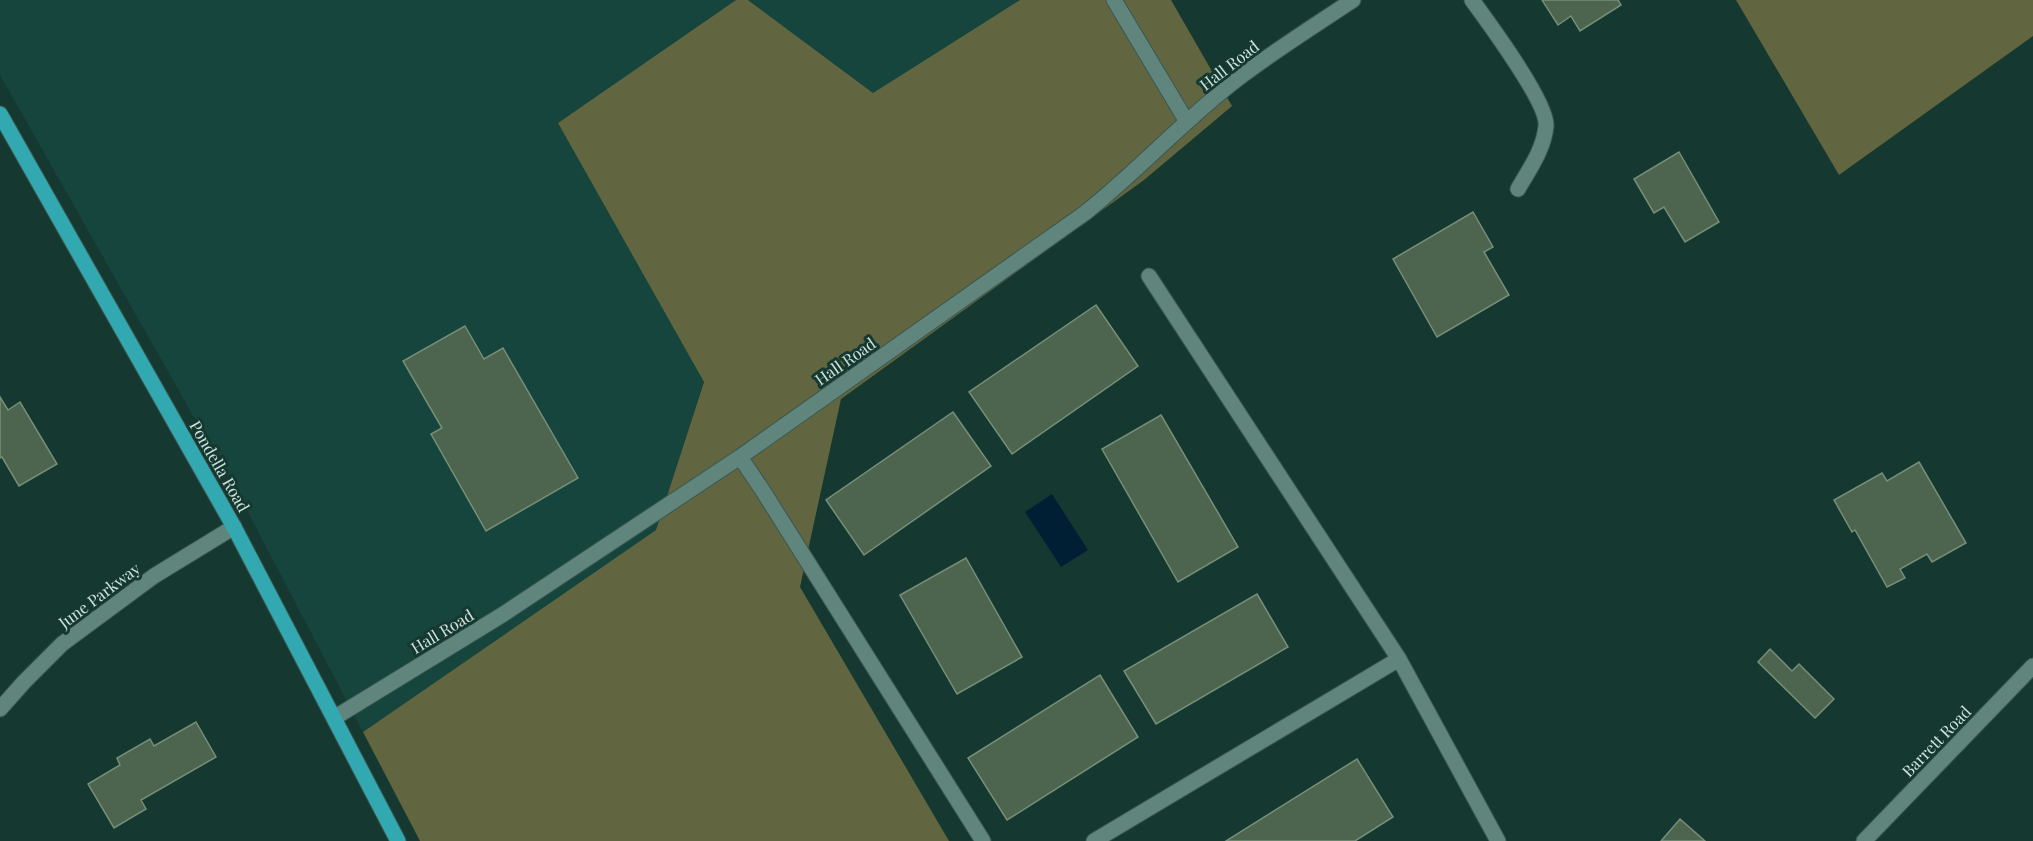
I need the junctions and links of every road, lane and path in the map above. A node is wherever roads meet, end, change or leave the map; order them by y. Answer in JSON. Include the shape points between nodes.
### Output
{"nodes":[{"id":1,"x":1114,"y":0,"type":"edge"},
{"id":2,"x":1353,"y":0,"type":"edge"},
{"id":3,"x":1472,"y":0,"type":"edge"},
{"id":4,"x":0,"y":114,"type":"edge"},
{"id":5,"x":1187,"y":122,"type":"junction"},
{"id":6,"x":1518,"y":189,"type":"dead end"},
{"id":7,"x":1149,"y":276,"type":"dead end"},
{"id":8,"x":740,"y":457,"type":"junction"},
{"id":9,"x":234,"y":527,"type":"junction"},
{"id":10,"x":1400,"y":659,"type":"junction"},
{"id":11,"x":2033,"y":666,"type":"edge"},
{"id":12,"x":0,"y":709,"type":"edge"},
{"id":13,"x":334,"y":718,"type":"junction"},
{"id":14,"x":398,"y":841,"type":"edge"},
{"id":15,"x":983,"y":841,"type":"edge"},
{"id":16,"x":1094,"y":841,"type":"edge"},
{"id":17,"x":1498,"y":841,"type":"edge"},
{"id":18,"x":1864,"y":841,"type":"edge"}],
"edges":[{"from":1,"to":5,"type":"street"},
{"from":2,"to":5,"type":"street","name":"Hall Road","via":[[1236,80]]},
{"from":3,"to":6,"type":"street","via":[[1537,98],[1546,124],[1541,146]]},
{"from":4,"to":9,"type":"main road","name":"Pondella Road"},
{"from":5,"to":8,"type":"street","name":"Hall Road","via":[[1085,213]]},
{"from":7,"to":10,"type":"street"},
{"from":8,"to":13,"type":"street","name":"Hall Road","via":[[502,615]]},
{"from":8,"to":15,"type":"street"},
{"from":9,"to":12,"type":"street","name":"June Parkway","via":[[154,576],[62,644]]},
{"from":9,"to":13,"type":"main road","name":"Pondella Road"},
{"from":10,"to":16,"type":"street"},
{"from":10,"to":17,"type":"street"},
{"from":11,"to":18,"type":"street","name":"Barrett Road"},
{"from":13,"to":14,"type":"main road","name":"Pondella Road"}]}
